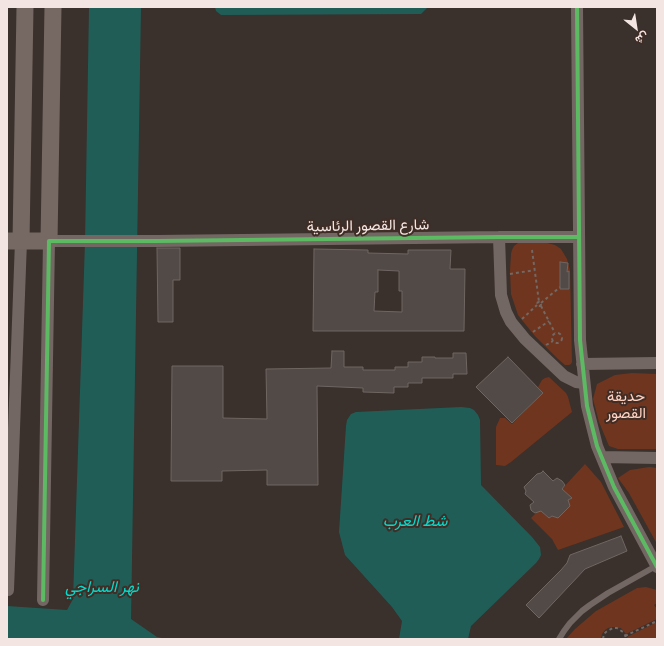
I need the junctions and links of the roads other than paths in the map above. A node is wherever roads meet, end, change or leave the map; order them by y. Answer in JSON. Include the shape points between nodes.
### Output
{"nodes":[{"id":1,"x":25,"y":7,"type":"edge"},
{"id":2,"x":53,"y":7,"type":"edge"},
{"id":3,"x":577,"y":7,"type":"edge"},
{"id":4,"x":500,"y":237,"type":"junction"},
{"id":5,"x":579,"y":237,"type":"junction"},
{"id":6,"x":14,"y":241,"type":"edge"},
{"id":7,"x":55,"y":241,"type":"junction"},
{"id":8,"x":582,"y":364,"type":"junction"},
{"id":9,"x":657,"y":364,"type":"edge"},
{"id":10,"x":584,"y":382,"type":"junction"},
{"id":11,"x":602,"y":457,"type":"junction"},
{"id":12,"x":657,"y":458,"type":"edge"},
{"id":13,"x":657,"y":567,"type":"edge"},
{"id":14,"x":8,"y":590,"type":"dead end"},
{"id":15,"x":43,"y":600,"type":"dead end"},
{"id":16,"x":559,"y":639,"type":"edge"}],
"edges":[{"from":1,"to":6,"type":"main road"},
{"from":2,"to":7,"type":"main road"},
{"from":3,"to":5,"type":"street"},
{"from":4,"to":5,"type":"street","name":"شارع القصور الرئاسية"},
{"from":4,"to":7,"type":"street","name":"شارع القصور الرئاسية"},
{"from":4,"to":10,"type":"street","via":[[501,295],[506,312],[525,339],[564,376],[576,382]]},
{"from":5,"to":8,"type":"street"},
{"from":6,"to":7,"type":"main road"},
{"from":6,"to":14,"type":"street"},
{"from":7,"to":15,"type":"street"},
{"from":8,"to":9,"type":"street"},
{"from":8,"to":10,"type":"street"},
{"from":10,"to":11,"type":"street","via":[[587,406]]},
{"from":11,"to":12,"type":"street"},
{"from":11,"to":13,"type":"street","via":[[614,487]]},
{"from":13,"to":16,"type":"lane","via":[[590,605],[570,623]]}]}
